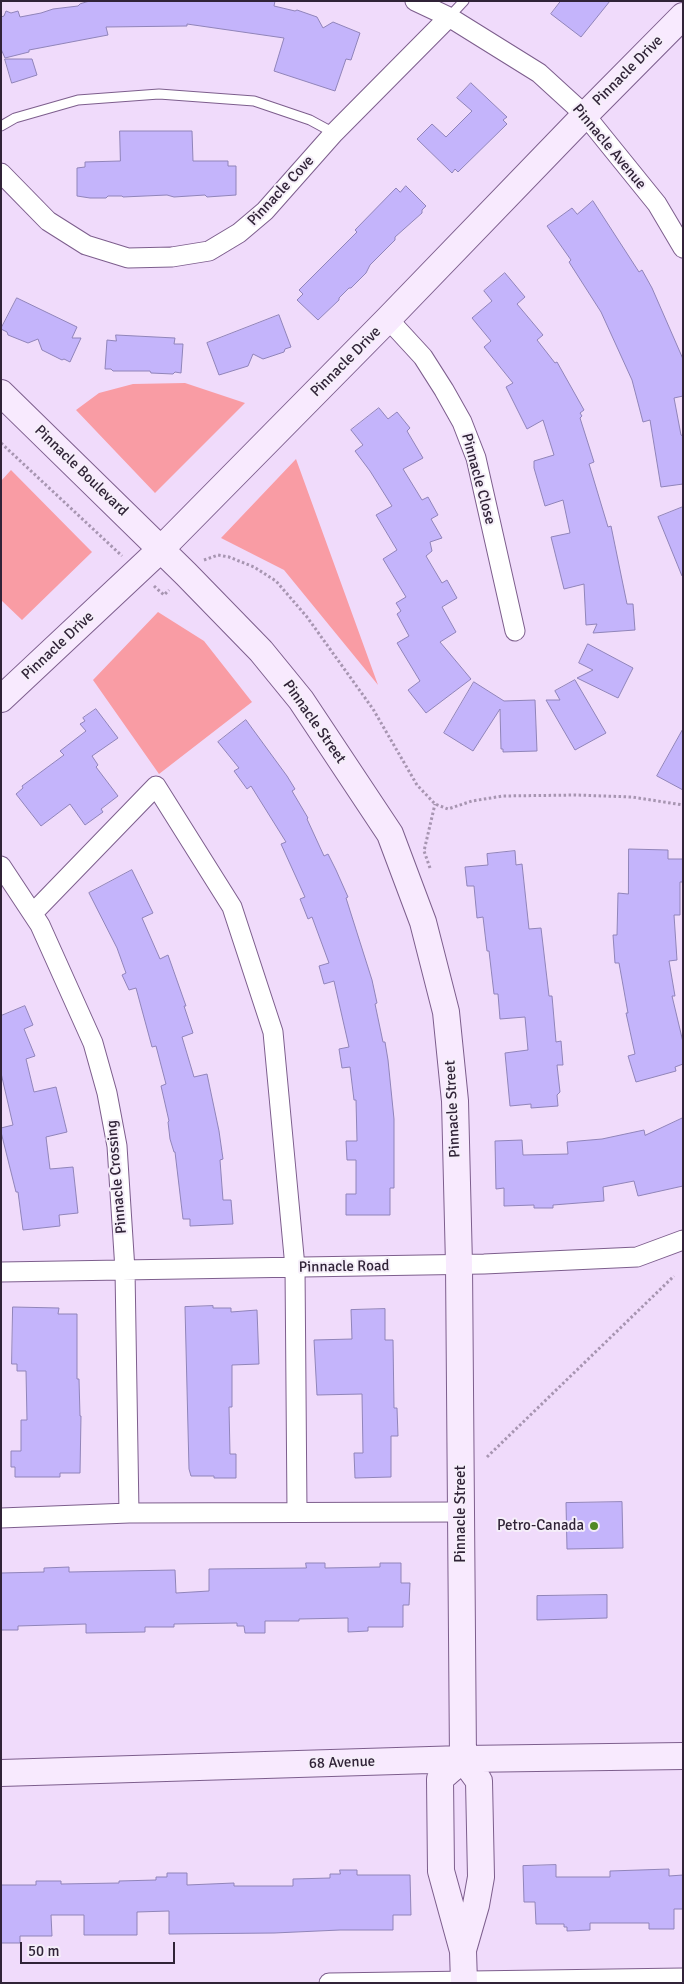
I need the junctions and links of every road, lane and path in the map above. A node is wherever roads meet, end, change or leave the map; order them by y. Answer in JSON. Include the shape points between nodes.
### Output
{"nodes":[{"id":1,"x":415,"y":1,"type":"edge"},
{"id":2,"x":464,"y":1,"type":"edge"},
{"id":3,"x":683,"y":16,"type":"edge"},
{"id":4,"x":449,"y":17,"type":"junction"},
{"id":5,"x":585,"y":115,"type":"junction"},
{"id":6,"x":1,"y":126,"type":"edge"},
{"id":7,"x":334,"y":133,"type":"junction"},
{"id":8,"x":1,"y":173,"type":"edge"},
{"id":9,"x":682,"y":247,"type":"edge"},
{"id":10,"x":388,"y":319,"type":"junction"},
{"id":11,"x":1,"y":393,"type":"edge"},
{"id":12,"x":1,"y":442,"type":"edge"},
{"id":13,"x":161,"y":549,"type":"junction"},
{"id":14,"x":138,"y":571,"type":"junction"},
{"id":15,"x":186,"y":574,"type":"junction"},
{"id":16,"x":515,"y":631,"type":"dead end"},
{"id":17,"x":1,"y":699,"type":"edge"},
{"id":18,"x":435,"y":804,"type":"junction"},
{"id":19,"x":683,"y":805,"type":"edge"},
{"id":20,"x":1,"y":866,"type":"edge"},
{"id":21,"x":431,"y":870,"type":"dead end"},
{"id":22,"x":33,"y":913,"type":"junction"},
{"id":23,"x":683,"y":1240,"type":"edge"},
{"id":24,"x":459,"y":1265,"type":"junction"},
{"id":25,"x":295,"y":1267,"type":"junction"},
{"id":26,"x":125,"y":1270,"type":"junction"},
{"id":27,"x":1,"y":1272,"type":"edge"},
{"id":28,"x":674,"y":1276,"type":"dead end"},
{"id":29,"x":487,"y":1457,"type":"dead end"},
{"id":30,"x":298,"y":1512,"type":"junction"},
{"id":31,"x":462,"y":1512,"type":"junction"},
{"id":32,"x":129,"y":1513,"type":"junction"},
{"id":33,"x":1,"y":1518,"type":"edge"},
{"id":34,"x":683,"y":1756,"type":"edge"},
{"id":35,"x":463,"y":1759,"type":"junction"},
{"id":36,"x":1,"y":1773,"type":"edge"},
{"id":37,"x":463,"y":1951,"type":"junction"},
{"id":38,"x":683,"y":1978,"type":"edge"},
{"id":39,"x":464,"y":1982,"type":"edge"},
{"id":40,"x":329,"y":1983,"type":"edge"}],
"edges":[{"from":1,"to":4,"type":"street","name":"Pinnacle Avenue"},
{"from":2,"to":4,"type":"lane"},
{"from":3,"to":5,"type":"street","name":"Pinnacle Drive"},
{"from":4,"to":5,"type":"street","name":"Pinnacle Avenue","via":[[540,73]]},
{"from":4,"to":7,"type":"street","name":"Pinnacle Cove"},
{"from":5,"to":9,"type":"street","name":"Pinnacle Avenue","via":[[657,204]]},
{"from":5,"to":10,"type":"street","name":"Pinnacle Drive"},
{"from":6,"to":7,"type":"lane","via":[[15,118],[78,100],[159,94],[254,101],[310,120]]},
{"from":7,"to":8,"type":"street","name":"Pinnacle Cove","via":[[239,234],[208,251],[172,257],[128,258],[86,246],[48,221]]},
{"from":10,"to":13,"type":"street","name":"Pinnacle Drive"},
{"from":10,"to":16,"type":"street","name":"Pinnacle Close","via":[[423,357],[462,422],[476,458]]},
{"from":11,"to":13,"type":"street","name":"Pinnacle Boulevard"},
{"from":12,"to":14,"type":"path"},
{"from":13,"to":14,"type":"street","name":"Pinnacle Drive"},
{"from":13,"to":15,"type":"street","name":"Pinnacle Street"},
{"from":14,"to":15,"type":"path","via":[[164,595]]},
{"from":14,"to":17,"type":"street","name":"Pinnacle Drive"},
{"from":15,"to":18,"type":"path","via":[[206,558],[218,555],[254,567],[276,581],[374,709],[417,785]]},
{"from":15,"to":24,"type":"street","name":"Pinnacle Street","via":[[261,651],[302,700],[390,834],[423,922],[446,1012],[455,1101]]},
{"from":18,"to":19,"type":"path","via":[[448,809],[503,796],[576,795],[632,797]]},
{"from":18,"to":21,"type":"path","via":[[424,852]]},
{"from":20,"to":22,"type":"street","name":"Pinnacle Crossing"},
{"from":22,"to":25,"type":"street","via":[[156,786],[232,907],[273,1032]]},
{"from":22,"to":26,"type":"street","name":"Pinnacle Crossing","via":[[93,1043],[107,1093],[117,1146]]},
{"from":23,"to":24,"type":"street","name":"Pinnacle Road","via":[[637,1256]]},
{"from":24,"to":25,"type":"street","name":"Pinnacle Road"},
{"from":24,"to":31,"type":"street","name":"Pinnacle Street"},
{"from":25,"to":26,"type":"street","name":"Pinnacle Road"},
{"from":25,"to":30,"type":"street"},
{"from":26,"to":27,"type":"street","name":"Pinnacle Road"},
{"from":26,"to":32,"type":"street","name":"Pinnacle Crossing"},
{"from":28,"to":29,"type":"path"},
{"from":30,"to":31,"type":"street"},
{"from":30,"to":32,"type":"street"},
{"from":31,"to":35,"type":"street","name":"Pinnacle Street"},
{"from":32,"to":33,"type":"street"},
{"from":34,"to":35,"type":"street","name":"68 Avenue"},
{"from":35,"to":36,"type":"street","name":"68 Avenue"},
{"from":35,"to":37,"type":"street","via":[[479,1781],[480,1877]]},
{"from":35,"to":37,"type":"street","via":[[440,1779],[441,1871]]},
{"from":37,"to":39,"type":"street"},
{"from":38,"to":39,"type":"street"},
{"from":39,"to":40,"type":"street"}]}
